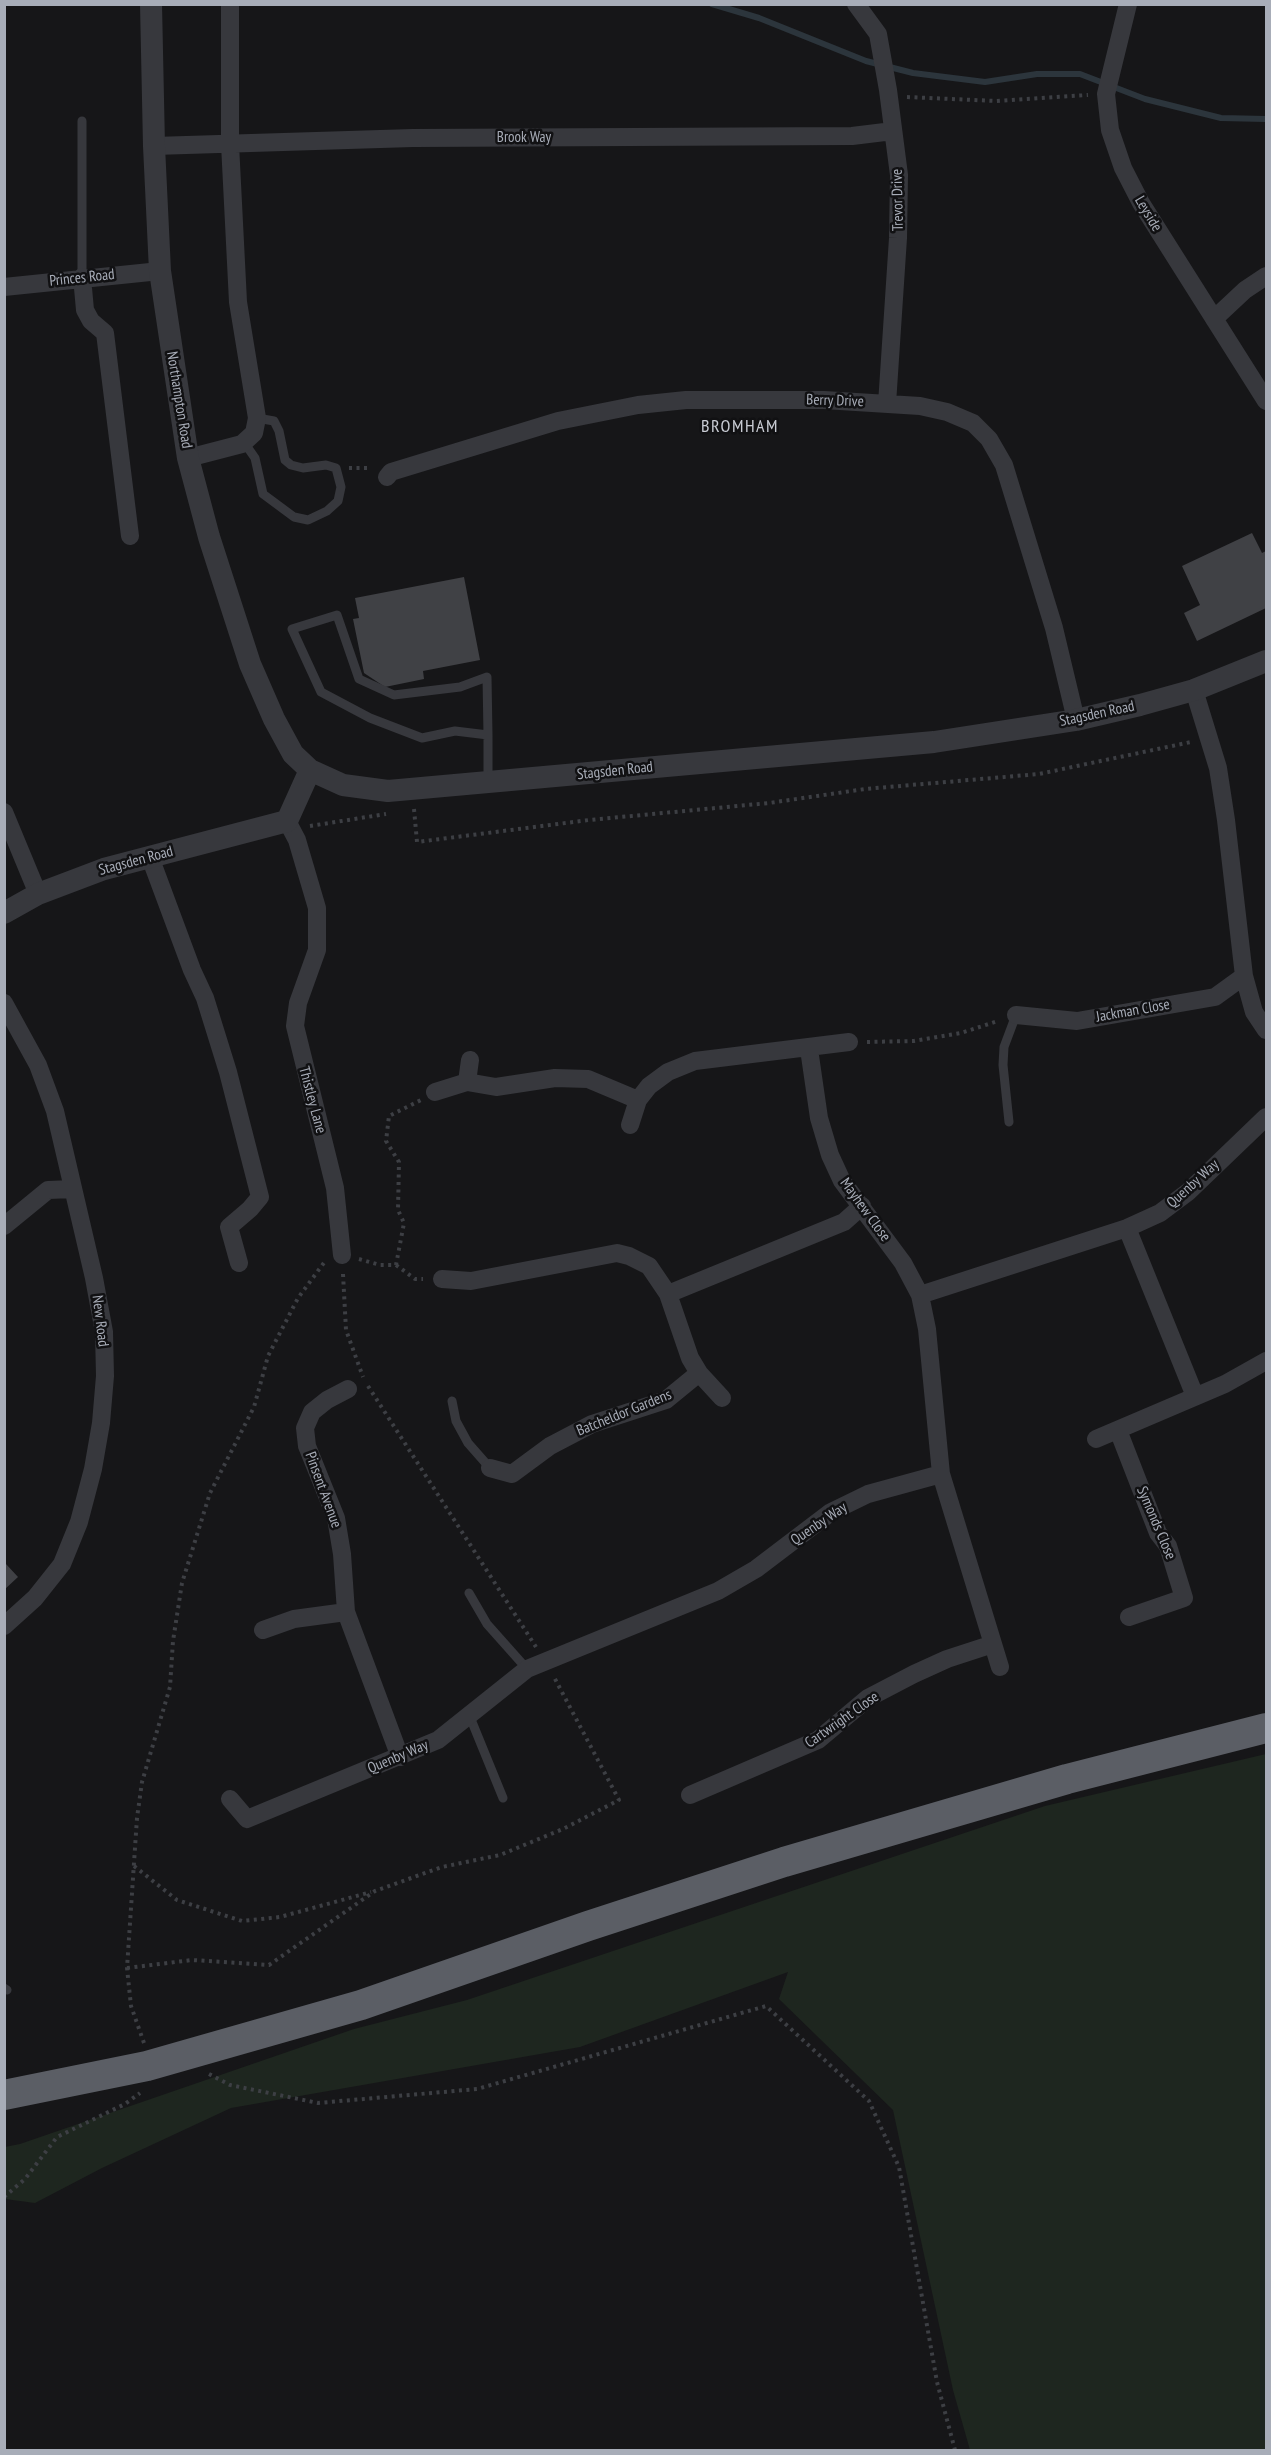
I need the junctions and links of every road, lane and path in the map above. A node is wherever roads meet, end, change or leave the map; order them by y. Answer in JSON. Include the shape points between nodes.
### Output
{"nodes":[{"id":1,"x":151,"y":4,"type":"edge"},
{"id":2,"x":230,"y":4,"type":"edge"},
{"id":3,"x":856,"y":4,"type":"edge"},
{"id":4,"x":1128,"y":4,"type":"edge"},
{"id":5,"x":888,"y":93,"type":"junction"},
{"id":6,"x":1106,"y":94,"type":"junction"},
{"id":7,"x":82,"y":121,"type":"dead end"},
{"id":8,"x":893,"y":131,"type":"junction"},
{"id":9,"x":230,"y":144,"type":"junction"},
{"id":10,"x":154,"y":146,"type":"junction"},
{"id":11,"x":160,"y":271,"type":"junction"},
{"id":12,"x":1266,"y":276,"type":"edge"},
{"id":13,"x":82,"y":278,"type":"junction"},
{"id":14,"x":4,"y":287,"type":"edge"},
{"id":15,"x":1214,"y":319,"type":"junction"},
{"id":16,"x":1266,"y":401,"type":"edge"},
{"id":17,"x":887,"y":404,"type":"junction"},
{"id":18,"x":257,"y":418,"type":"junction"},
{"id":19,"x":242,"y":444,"type":"junction"},
{"id":20,"x":188,"y":458,"type":"junction"},
{"id":21,"x":336,"y":468,"type":"junction"},
{"id":22,"x":389,"y":475,"type":"joint"},
{"id":23,"x":130,"y":536,"type":"dead end"},
{"id":24,"x":1266,"y":661,"type":"edge"},
{"id":25,"x":1194,"y":690,"type":"junction"},
{"id":26,"x":1076,"y":720,"type":"junction"},
{"id":27,"x":488,"y":735,"type":"junction"},
{"id":28,"x":1209,"y":739,"type":"junction"},
{"id":29,"x":310,"y":770,"type":"junction"},
{"id":30,"x":488,"y":783,"type":"junction"},
{"id":31,"x":403,"y":811,"type":"dead end"},
{"id":32,"x":4,"y":812,"type":"edge"},
{"id":33,"x":392,"y":813,"type":"dead end"},
{"id":34,"x":287,"y":821,"type":"junction"},
{"id":35,"x":150,"y":857,"type":"junction"},
{"id":36,"x":38,"y":894,"type":"junction"},
{"id":37,"x":4,"y":913,"type":"edge"},
{"id":38,"x":1244,"y":976,"type":"junction"},
{"id":39,"x":4,"y":1003,"type":"edge"},
{"id":40,"x":1016,"y":1015,"type":"junction"},
{"id":41,"x":1266,"y":1030,"type":"edge"},
{"id":42,"x":849,"y":1042,"type":"joint"},
{"id":43,"x":809,"y":1049,"type":"junction"},
{"id":44,"x":470,"y":1059,"type":"dead end"},
{"id":45,"x":467,"y":1082,"type":"junction"},
{"id":46,"x":435,"y":1092,"type":"joint"},
{"id":47,"x":638,"y":1100,"type":"junction"},
{"id":48,"x":1266,"y":1117,"type":"edge"},
{"id":49,"x":1009,"y":1122,"type":"dead end"},
{"id":50,"x":630,"y":1125,"type":"dead end"},
{"id":51,"x":73,"y":1189,"type":"junction"},
{"id":52,"x":862,"y":1206,"type":"junction"},
{"id":53,"x":4,"y":1226,"type":"edge"},
{"id":54,"x":1127,"y":1228,"type":"junction"},
{"id":55,"x":342,"y":1255,"type":"junction"},
{"id":56,"x":239,"y":1263,"type":"dead end"},
{"id":57,"x":396,"y":1265,"type":"junction"},
{"id":58,"x":442,"y":1279,"type":"joint"},
{"id":59,"x":668,"y":1294,"type":"junction"},
{"id":60,"x":920,"y":1295,"type":"junction"},
{"id":61,"x":1266,"y":1361,"type":"edge"},
{"id":62,"x":699,"y":1373,"type":"junction"},
{"id":63,"x":348,"y":1389,"type":"dead end"},
{"id":64,"x":1196,"y":1396,"type":"junction"},
{"id":65,"x":722,"y":1398,"type":"dead end"},
{"id":66,"x":452,"y":1401,"type":"dead end"},
{"id":67,"x":1118,"y":1430,"type":"junction"},
{"id":68,"x":1096,"y":1439,"type":"dead end"},
{"id":69,"x":490,"y":1468,"type":"joint"},
{"id":70,"x":941,"y":1474,"type":"junction"},
{"id":71,"x":469,"y":1593,"type":"dead end"},
{"id":72,"x":346,"y":1612,"type":"junction"},
{"id":73,"x":1129,"y":1617,"type":"dead end"},
{"id":74,"x":4,"y":1626,"type":"edge"},
{"id":75,"x":263,"y":1630,"type":"dead end"},
{"id":76,"x":993,"y":1644,"type":"junction"},
{"id":77,"x":545,"y":1661,"type":"junction"},
{"id":78,"x":1000,"y":1667,"type":"dead end"},
{"id":79,"x":527,"y":1669,"type":"junction"},
{"id":80,"x":470,"y":1717,"type":"junction"},
{"id":81,"x":1266,"y":1728,"type":"edge"},
{"id":82,"x":400,"y":1757,"type":"junction"},
{"id":83,"x":690,"y":1796,"type":"dead end"},
{"id":84,"x":503,"y":1798,"type":"dead end"},
{"id":85,"x":230,"y":1799,"type":"dead end"},
{"id":86,"x":134,"y":1866,"type":"junction"},
{"id":87,"x":375,"y":1891,"type":"junction"},
{"id":88,"x":127,"y":1968,"type":"junction"},
{"id":89,"x":177,"y":2057,"type":"junction"},
{"id":90,"x":147,"y":2066,"type":"junction"},
{"id":91,"x":4,"y":2095,"type":"edge"},
{"id":92,"x":4,"y":2197,"type":"edge"},
{"id":93,"x":955,"y":2451,"type":"edge"}],
"edges":[{"from":1,"to":10,"type":"street","name":"Northampton Road"},
{"from":2,"to":9,"type":"street"},
{"from":3,"to":5,"type":"street","name":"Trevor Drive","via":[[878,34]]},
{"from":4,"to":6,"type":"street","name":"Leyside"},
{"from":5,"to":6,"type":"path","via":[[996,101]]},
{"from":5,"to":8,"type":"street","name":"Trevor Drive"},
{"from":6,"to":15,"type":"street","name":"Leyside","via":[[1110,130],[1124,168],[1141,203]]},
{"from":7,"to":13,"type":"lane"},
{"from":8,"to":9,"type":"street","name":"Brook Way","via":[[852,136],[413,138]]},
{"from":8,"to":17,"type":"street","name":"Trevor Drive","via":[[899,175],[898,238]]},
{"from":9,"to":10,"type":"street","name":"Brook Way"},
{"from":9,"to":18,"type":"street","via":[[238,302]]},
{"from":10,"to":11,"type":"street","name":"Northampton Road"},
{"from":11,"to":13,"type":"street","name":"Princes Road"},
{"from":11,"to":20,"type":"street","name":"Northampton Road"},
{"from":12,"to":15,"type":"street"},
{"from":13,"to":14,"type":"street","name":"Princes Road"},
{"from":13,"to":23,"type":"street","via":[[85,310],[105,333]]},
{"from":15,"to":16,"type":"street","name":"Leyside"},
{"from":17,"to":22,"type":"street","name":"Berry Drive","via":[[686,400],[638,405],[558,421]]},
{"from":17,"to":26,"type":"street","name":"Berry Drive","via":[[947,412],[973,423],[989,439],[1004,465],[1054,628]]},
{"from":18,"to":19,"type":"street","via":[[254,434]]},
{"from":18,"to":21,"type":"lane","via":[[274,421],[285,460],[291,465]]},
{"from":19,"to":20,"type":"street"},
{"from":19,"to":21,"type":"lane","via":[[255,458],[263,494],[294,518],[308,519],[338,501],[341,487]]},
{"from":20,"to":29,"type":"street","name":"Northampton Road","via":[[249,664],[288,746]]},
{"from":21,"to":22,"type":"path","via":[[365,467]]},
{"from":24,"to":25,"type":"street","name":"Stagsden Road"},
{"from":25,"to":26,"type":"street","name":"Stagsden Road"},
{"from":25,"to":28,"type":"street"},
{"from":26,"to":30,"type":"street","name":"Stagsden Road","via":[[934,742]]},
{"from":27,"to":27,"type":"lane","via":[[455,731],[422,738],[370,718],[321,692],[292,629],[337,615],[359,679],[394,695],[460,687],[487,677]]},
{"from":27,"to":30,"type":"lane"},
{"from":28,"to":31,"type":"path","via":[[1039,774],[866,789],[417,842],[414,809]]},
{"from":28,"to":38,"type":"street","via":[[1226,820]]},
{"from":29,"to":30,"type":"street","name":"Stagsden Road","via":[[343,785],[388,791]]},
{"from":29,"to":34,"type":"street"},
{"from":32,"to":36,"type":"street"},
{"from":33,"to":34,"type":"path","via":[[305,827]]},
{"from":34,"to":35,"type":"street","name":"Stagsden Road"},
{"from":34,"to":55,"type":"street","name":"Thistley Lane","via":[[297,840],[317,908],[317,950],[298,1003],[295,1026],[335,1188]]},
{"from":35,"to":36,"type":"street","name":"Stagsden Road","via":[[104,869]]},
{"from":35,"to":56,"type":"street","via":[[206,998],[260,1197],[229,1227]]},
{"from":36,"to":37,"type":"street","name":"Stagsden Road"},
{"from":38,"to":40,"type":"street","name":"Jackman Close","via":[[1215,997],[1077,1021]]},
{"from":38,"to":41,"type":"street","via":[[1254,1012]]},
{"from":39,"to":51,"type":"street","name":"New Road","via":[[38,1065],[55,1111]]},
{"from":40,"to":42,"type":"path","via":[[961,1033],[914,1041]]},
{"from":40,"to":49,"type":"lane","via":[[1008,1031],[1004,1056]]},
{"from":42,"to":43,"type":"street"},
{"from":43,"to":47,"type":"street","via":[[695,1061],[668,1072]]},
{"from":43,"to":52,"type":"street","name":"Mayhew Close","via":[[819,1118],[830,1155],[842,1181]]},
{"from":44,"to":45,"type":"street"},
{"from":45,"to":46,"type":"street"},
{"from":45,"to":47,"type":"street","via":[[496,1087],[555,1078],[588,1079]]},
{"from":46,"to":57,"type":"path","via":[[389,1116],[386,1141],[399,1162],[398,1210],[405,1223]]},
{"from":47,"to":50,"type":"street"},
{"from":48,"to":54,"type":"street","name":"Quenby Way","via":[[1188,1192],[1160,1213]]},
{"from":51,"to":53,"type":"street","via":[[48,1190]]},
{"from":51,"to":74,"type":"street","name":"New Road","via":[[104,1332],[101,1423],[79,1522],[62,1564],[35,1598]]},
{"from":52,"to":59,"type":"street","via":[[844,1222]]},
{"from":52,"to":60,"type":"street","name":"Mayhew Close","via":[[903,1263]]},
{"from":54,"to":60,"type":"street","name":"Quenby Way"},
{"from":54,"to":64,"type":"street"},
{"from":55,"to":57,"type":"path"},
{"from":55,"to":77,"type":"path","via":[[346,1330],[366,1383]]},
{"from":55,"to":86,"type":"path","via":[[327,1258],[298,1298],[268,1356],[254,1407],[210,1493],[182,1583],[170,1687],[142,1782]]},
{"from":57,"to":58,"type":"path","via":[[415,1279]]},
{"from":58,"to":59,"type":"street","via":[[471,1281],[616,1253],[649,1266]]},
{"from":59,"to":62,"type":"street"},
{"from":60,"to":70,"type":"street"},
{"from":61,"to":64,"type":"street"},
{"from":62,"to":65,"type":"street"},
{"from":62,"to":69,"type":"street","name":"Batcheldor Gardens","via":[[666,1400],[592,1424],[512,1474]]},
{"from":63,"to":72,"type":"street","name":"Pinsent Avenue","via":[[312,1412],[305,1428],[307,1446],[336,1518]]},
{"from":64,"to":67,"type":"street"},
{"from":66,"to":69,"type":"lane","name":"Batcheldor Gardens","via":[[456,1421],[468,1443]]},
{"from":67,"to":68,"type":"street"},
{"from":67,"to":73,"type":"street","name":"Symonds Close","via":[[1158,1533],[1168,1546],[1184,1598]]},
{"from":70,"to":76,"type":"street"},
{"from":70,"to":77,"type":"street","name":"Quenby Way","via":[[868,1494],[831,1512],[756,1569],[718,1591]]},
{"from":71,"to":79,"type":"lane","via":[[487,1624]]},
{"from":72,"to":75,"type":"street","via":[[294,1619]]},
{"from":72,"to":82,"type":"street","name":"Pinsent Avenue"},
{"from":76,"to":78,"type":"street"},
{"from":76,"to":83,"type":"street","name":"Cartwright Close","via":[[914,1674],[868,1698],[818,1740]]},
{"from":77,"to":79,"type":"street","name":"Quenby Way"},
{"from":77,"to":87,"type":"path","via":[[619,1800],[500,1855],[442,1867]]},
{"from":79,"to":80,"type":"street","name":"Quenby Way"},
{"from":80,"to":82,"type":"street","name":"Quenby Way","via":[[438,1740]]},
{"from":80,"to":84,"type":"lane"},
{"from":81,"to":89,"type":"highway","via":[[1067,1779],[784,1862],[361,2005]]},
{"from":82,"to":85,"type":"street","name":"Quenby Way","via":[[247,1819]]},
{"from":86,"to":87,"type":"path","via":[[177,1900],[242,1921],[280,1917]]},
{"from":86,"to":88,"type":"path"},
{"from":87,"to":88,"type":"path","via":[[269,1965],[192,1960]]},
{"from":88,"to":90,"type":"path","via":[[131,2006],[144,2040]]},
{"from":89,"to":90,"type":"highway"},
{"from":89,"to":93,"type":"path","via":[[230,2085],[318,2103],[477,2090],[766,2006],[868,2101],[900,2167],[937,2382]]},
{"from":90,"to":91,"type":"highway"},
{"from":90,"to":92,"type":"path","via":[[148,2075],[138,2095],[57,2137],[25,2179]]}]}
